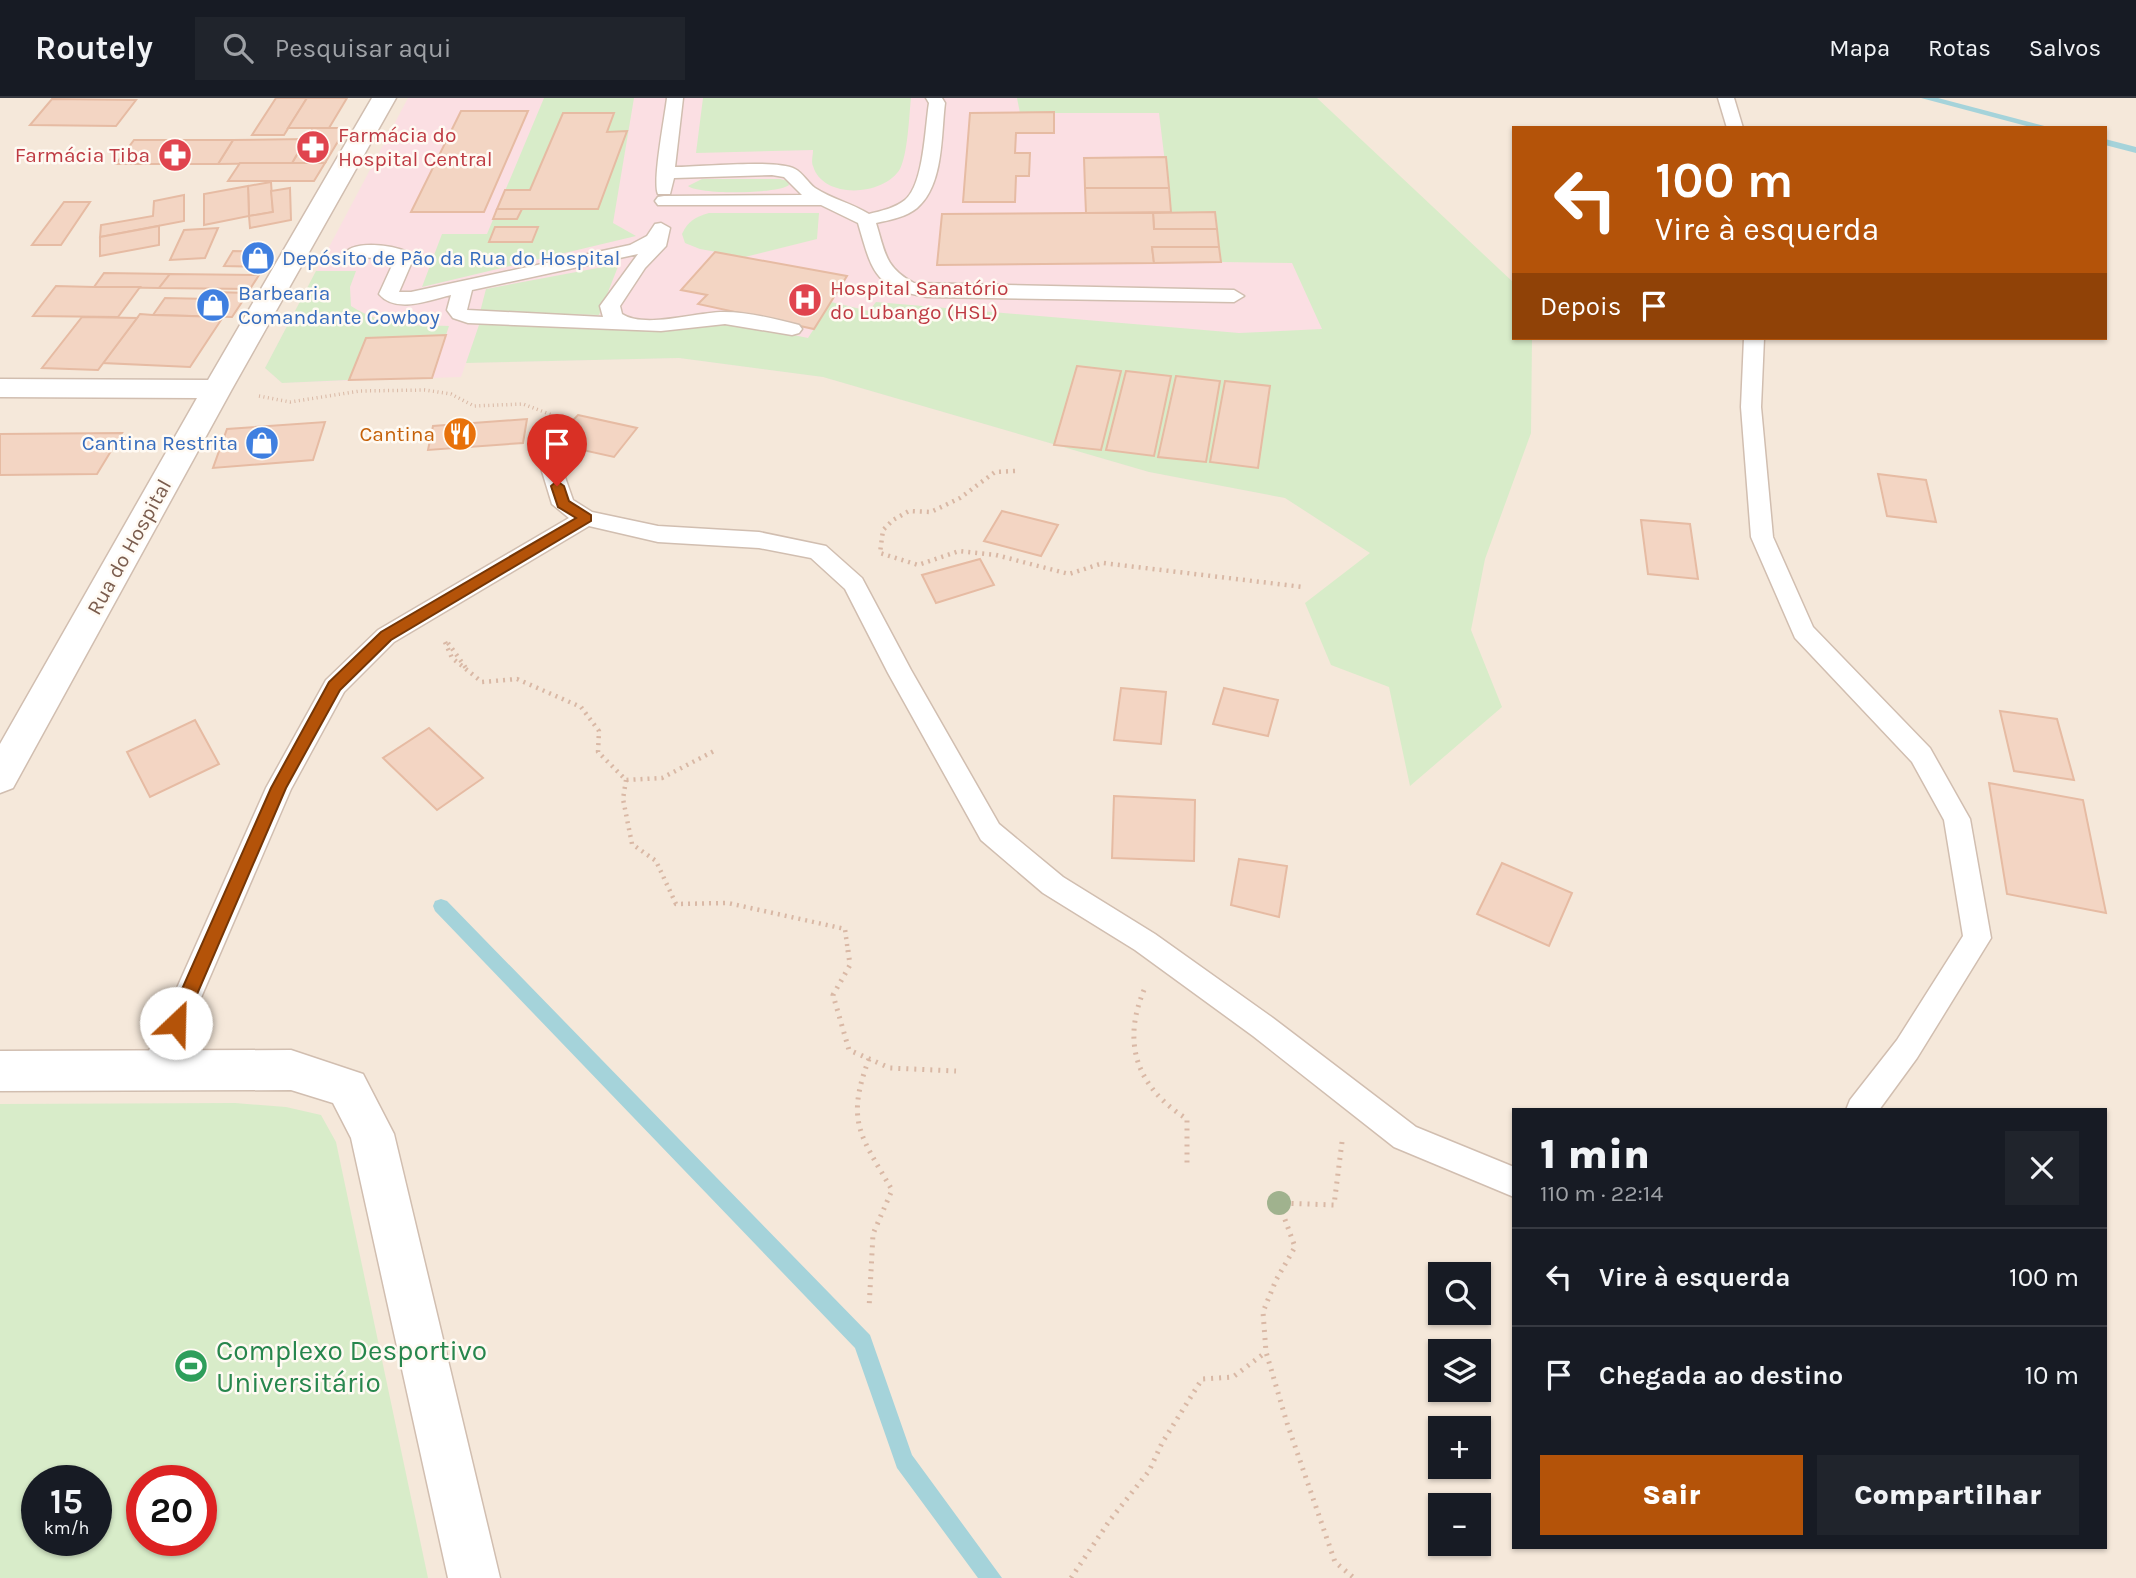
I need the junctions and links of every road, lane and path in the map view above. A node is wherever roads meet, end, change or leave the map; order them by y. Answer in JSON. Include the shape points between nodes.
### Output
{"nodes":[{"id":1,"x":384,"y":98,"type":"edge"},
{"id":2,"x":675,"y":98,"type":"edge"},
{"id":3,"x":934,"y":98,"type":"edge"},
{"id":4,"x":1726,"y":98,"type":"edge"},
{"id":5,"x":1734,"y":126,"type":"edge"},
{"id":6,"x":666,"y":173,"type":"junction"},
{"id":7,"x":822,"y":200,"type":"junction"},
{"id":8,"x":664,"y":201,"type":"junction"},
{"id":9,"x":866,"y":220,"type":"junction"},
{"id":10,"x":661,"y":228,"type":"junction"},
{"id":11,"x":356,"y":251,"type":"dead end"},
{"id":12,"x":463,"y":287,"type":"junction"},
{"id":13,"x":1234,"y":296,"type":"dead end"},
{"id":14,"x":621,"y":322,"type":"junction"},
{"id":15,"x":792,"y":329,"type":"dead end"},
{"id":16,"x":1754,"y":340,"type":"edge"},
{"id":17,"x":0,"y":387,"type":"edge"},
{"id":18,"x":217,"y":389,"type":"junction"},
{"id":19,"x":255,"y":395,"type":"dead end"},
{"id":20,"x":552,"y":468,"type":"joint"},
{"id":21,"x":1015,"y":471,"type":"dead end"},
{"id":22,"x":586,"y":518,"type":"junction"},
{"id":23,"x":1303,"y":587,"type":"dead end"},
{"id":24,"x":450,"y":598,"type":"junction"},
{"id":25,"x":714,"y":751,"type":"dead end"},
{"id":26,"x":0,"y":778,"type":"edge"},
{"id":27,"x":626,"y":780,"type":"junction"},
{"id":28,"x":1147,"y":984,"type":"dead end"},
{"id":29,"x":869,"y":1059,"type":"junction"},
{"id":30,"x":155,"y":1070,"type":"junction"},
{"id":31,"x":0,"y":1071,"type":"edge"},
{"id":32,"x":956,"y":1071,"type":"dead end"},
{"id":33,"x":1355,"y":1099,"type":"junction"},
{"id":34,"x":1863,"y":1108,"type":"edge"},
{"id":35,"x":1187,"y":1166,"type":"dead end"},
{"id":36,"x":1512,"y":1181,"type":"edge"},
{"id":37,"x":869,"y":1309,"type":"dead end"},
{"id":38,"x":1266,"y":1352,"type":"junction"},
{"id":39,"x":474,"y":1578,"type":"edge"},
{"id":40,"x":1071,"y":1578,"type":"edge"},
{"id":41,"x":1354,"y":1578,"type":"edge"}],
"edges":[{"from":1,"to":18,"type":"street","name":"Rua do Hospital"},
{"from":2,"to":6,"type":"lane"},
{"from":3,"to":9,"type":"lane","via":[[937,103],[923,191],[913,203]]},
{"from":4,"to":5,"type":"lane"},
{"from":6,"to":7,"type":"lane","via":[[790,173]]},
{"from":6,"to":8,"type":"lane"},
{"from":7,"to":8,"type":"lane"},
{"from":7,"to":9,"type":"lane"},
{"from":8,"to":10,"type":"lane"},
{"from":9,"to":13,"type":"lane","via":[[880,266],[892,279],[927,292]]},
{"from":10,"to":12,"type":"lane","via":[[654,240],[636,249]]},
{"from":10,"to":14,"type":"lane","via":[[657,246],[638,264],[610,306],[613,317]]},
{"from":11,"to":12,"type":"lane","via":[[396,251],[405,257],[389,294],[397,299]]},
{"from":12,"to":14,"type":"lane","via":[[457,310],[468,317]]},
{"from":14,"to":15,"type":"lane","via":[[681,325],[725,318]]},
{"from":16,"to":34,"type":"lane","via":[[1751,407],[1762,537],[1803,632],[1921,755],[1957,819],[1977,938],[1907,1049]]},
{"from":17,"to":18,"type":"street"},
{"from":18,"to":26,"type":"street","name":"Rua do Hospital"},
{"from":19,"to":20,"type":"path","via":[[290,402],[360,391],[425,390],[452,394],[474,406],[523,404],[552,415]]},
{"from":20,"to":22,"type":"lane","via":[[563,504]]},
{"from":21,"to":23,"type":"path","via":[[995,472],[931,512],[909,511],[893,520],[883,530],[880,554],[918,565],[959,551],[996,555],[1069,574],[1103,563]]},
{"from":22,"to":24,"type":"lane"},
{"from":22,"to":33,"type":"lane","via":[[658,534],[759,540],[818,552],[853,584],[990,832],[1053,885],[1145,942]]},
{"from":24,"to":27,"type":"path","via":[[439,631],[452,658],[482,682],[517,679],[582,707],[599,731],[598,752]]},
{"from":24,"to":30,"type":"lane","via":[[386,636],[335,686],[279,788]]},
{"from":25,"to":27,"type":"path","via":[[662,778]]},
{"from":27,"to":29,"type":"path","via":[[623,799],[632,844],[656,861],[676,904],[728,903],[845,929],[850,965],[833,995],[849,1050]]},
{"from":28,"to":35,"type":"path","via":[[1131,1030],[1136,1058],[1157,1098],[1187,1119]]},
{"from":29,"to":32,"type":"path","via":[[890,1068]]},
{"from":29,"to":37,"type":"path","via":[[856,1112],[891,1190],[873,1234]]},
{"from":30,"to":31,"type":"street"},
{"from":30,"to":39,"type":"street","via":[[291,1070],[348,1088],[372,1134]]},
{"from":33,"to":36,"type":"lane","via":[[1405,1138]]},
{"from":33,"to":38,"type":"path","via":[[1344,1128],[1334,1205],[1279,1203],[1295,1247],[1264,1312]]},
{"from":38,"to":40,"type":"path","via":[[1233,1377],[1202,1379],[1149,1471]]},
{"from":38,"to":41,"type":"path","via":[[1335,1562]]}]}
